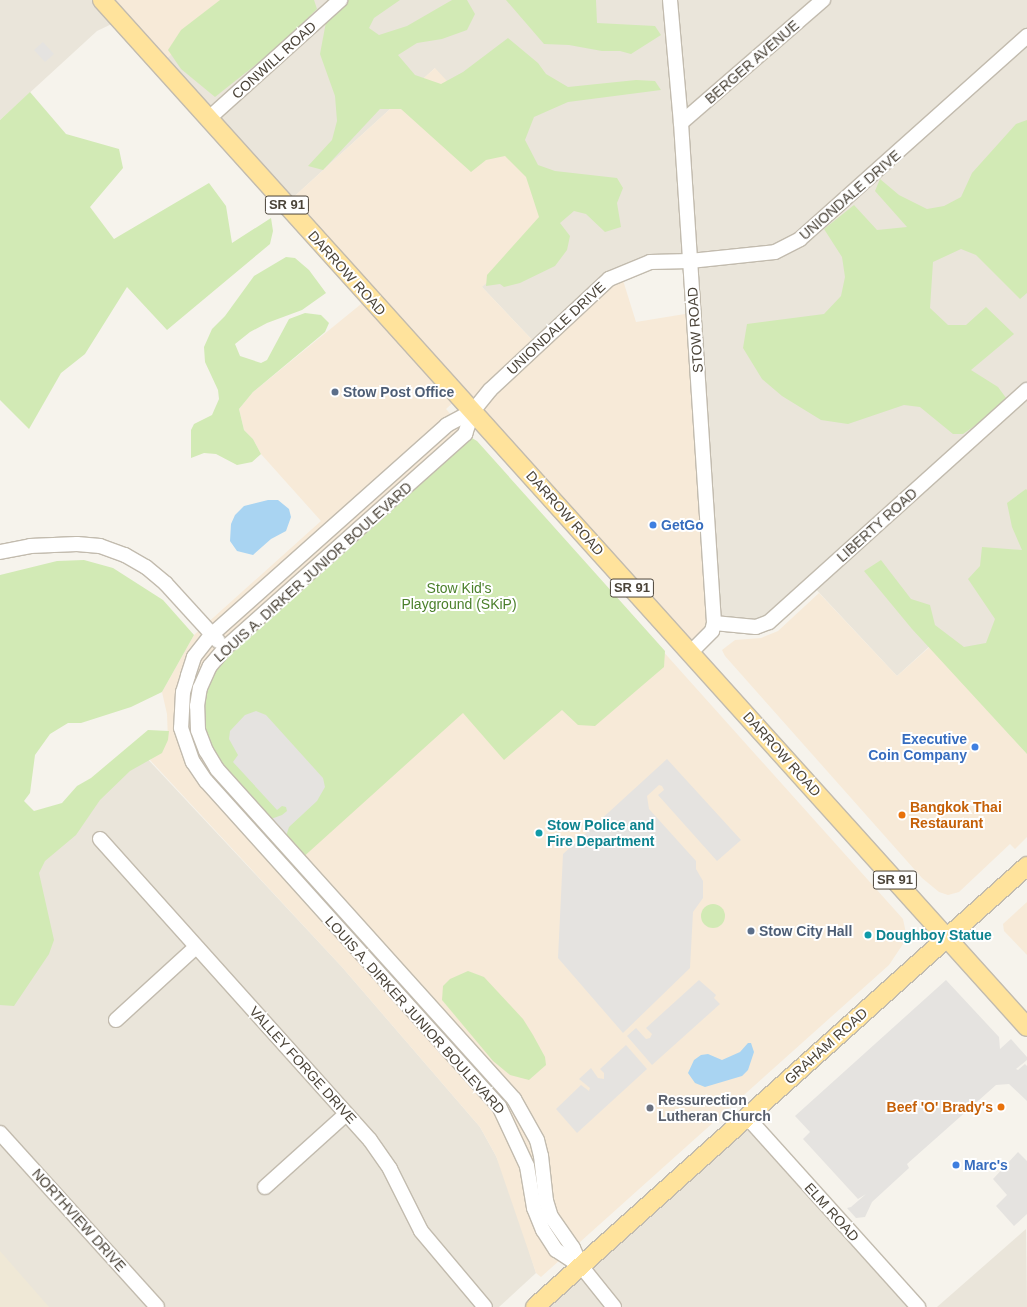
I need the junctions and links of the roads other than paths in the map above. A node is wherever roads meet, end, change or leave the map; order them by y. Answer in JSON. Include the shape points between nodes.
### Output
{"nodes":[{"id":1,"x":102,"y":0,"type":"edge"},
{"id":2,"x":340,"y":0,"type":"edge"},
{"id":3,"x":670,"y":0,"type":"edge"},
{"id":4,"x":822,"y":0,"type":"edge"},
{"id":5,"x":1027,"y":36,"type":"edge"},
{"id":6,"x":208,"y":118,"type":"junction"},
{"id":7,"x":680,"y":123,"type":"junction"},
{"id":8,"x":690,"y":261,"type":"junction"},
{"id":9,"x":1027,"y":390,"type":"edge"},
{"id":10,"x":473,"y":411,"type":"junction"},
{"id":11,"x":0,"y":552,"type":"edge"},
{"id":12,"x":714,"y":623,"type":"junction"},
{"id":13,"x":211,"y":635,"type":"junction"},
{"id":14,"x":225,"y":648,"type":"junction"},
{"id":15,"x":691,"y":652,"type":"junction"},
{"id":16,"x":100,"y":839,"type":"dead end"},
{"id":17,"x":1027,"y":866,"type":"edge"},
{"id":18,"x":946,"y":937,"type":"junction"},
{"id":19,"x":196,"y":947,"type":"junction"},
{"id":20,"x":116,"y":1020,"type":"dead end"},
{"id":21,"x":1027,"y":1027,"type":"edge"},
{"id":22,"x":346,"y":1114,"type":"junction"},
{"id":23,"x":747,"y":1117,"type":"junction"},
{"id":24,"x":0,"y":1133,"type":"edge"},
{"id":25,"x":265,"y":1187,"type":"dead end"},
{"id":26,"x":581,"y":1266,"type":"junction"},
{"id":27,"x":157,"y":1307,"type":"edge"},
{"id":28,"x":485,"y":1307,"type":"edge"},
{"id":29,"x":535,"y":1307,"type":"edge"},
{"id":30,"x":614,"y":1307,"type":"edge"},
{"id":31,"x":918,"y":1307,"type":"edge"}],
"edges":[{"from":1,"to":6,"type":"main road","name":"DARROW ROAD","number":"SR 91"},
{"from":2,"to":6,"type":"street","name":"CONWILL ROAD"},
{"from":3,"to":7,"type":"street","name":"STOW ROAD"},
{"from":4,"to":7,"type":"street","name":"BERGER AVENUE"},
{"from":5,"to":8,"type":"street","name":"UNIONDALE DRIVE","via":[[800,239],[775,252]]},
{"from":6,"to":10,"type":"main road","name":"DARROW ROAD","number":"SR 91"},
{"from":7,"to":8,"type":"street","name":"STOW ROAD"},
{"from":8,"to":10,"type":"street","name":"UNIONDALE DRIVE","via":[[650,262],[609,279],[490,390]]},
{"from":8,"to":12,"type":"street","name":"STOW ROAD"},
{"from":9,"to":12,"type":"street","name":"LIBERTY ROAD","via":[[769,622],[756,627]]},
{"from":10,"to":13,"type":"street","name":"LOUIS A. DIRKER JUNIOR BOULEVARD","via":[[448,425]]},
{"from":10,"to":14,"type":"street","name":"LOUIS A. DIRKER JUNIOR BOULEVARD","via":[[465,434]]},
{"from":10,"to":15,"type":"main road","name":"DARROW ROAD","number":"SR 91"},
{"from":11,"to":13,"type":"street","via":[[30,546],[77,544],[100,546],[125,555],[146,567],[166,584]]},
{"from":12,"to":15,"type":"street","via":[[712,631]]},
{"from":13,"to":14,"type":"street"},
{"from":13,"to":26,"type":"street","name":"LOUIS A. DIRKER JUNIOR BOULEVARD","via":[[194,657],[183,692],[181,728],[193,762],[241,820],[499,1106],[527,1166],[534,1208],[543,1230],[556,1250]]},
{"from":14,"to":26,"type":"street","name":"LOUIS A. DIRKER JUNIOR BOULEVARD","via":[[210,666],[200,688],[197,706],[198,730],[206,751],[218,769],[514,1099],[537,1140],[542,1156],[546,1201],[551,1217],[573,1248]]},
{"from":15,"to":18,"type":"main road","name":"DARROW ROAD","number":"SR 91"},
{"from":16,"to":19,"type":"street","name":"VALLEY FORGE DRIVE"},
{"from":17,"to":18,"type":"main road","name":"GRAHAM ROAD"},
{"from":18,"to":21,"type":"main road","name":"DARROW ROAD","number":"SR 91"},
{"from":18,"to":23,"type":"main road","name":"GRAHAM ROAD"},
{"from":19,"to":20,"type":"street"},
{"from":19,"to":22,"type":"street","name":"VALLEY FORGE DRIVE"},
{"from":22,"to":25,"type":"street"},
{"from":22,"to":28,"type":"street","name":"VALLEY FORGE DRIVE","via":[[380,1154],[421,1232]]},
{"from":23,"to":26,"type":"main road","name":"GRAHAM ROAD"},
{"from":23,"to":31,"type":"street","name":"ELM ROAD"},
{"from":24,"to":27,"type":"street","name":"NORTHVIEW DRIVE"},
{"from":26,"to":29,"type":"main road","name":"GRAHAM ROAD"},
{"from":26,"to":30,"type":"street"}]}
